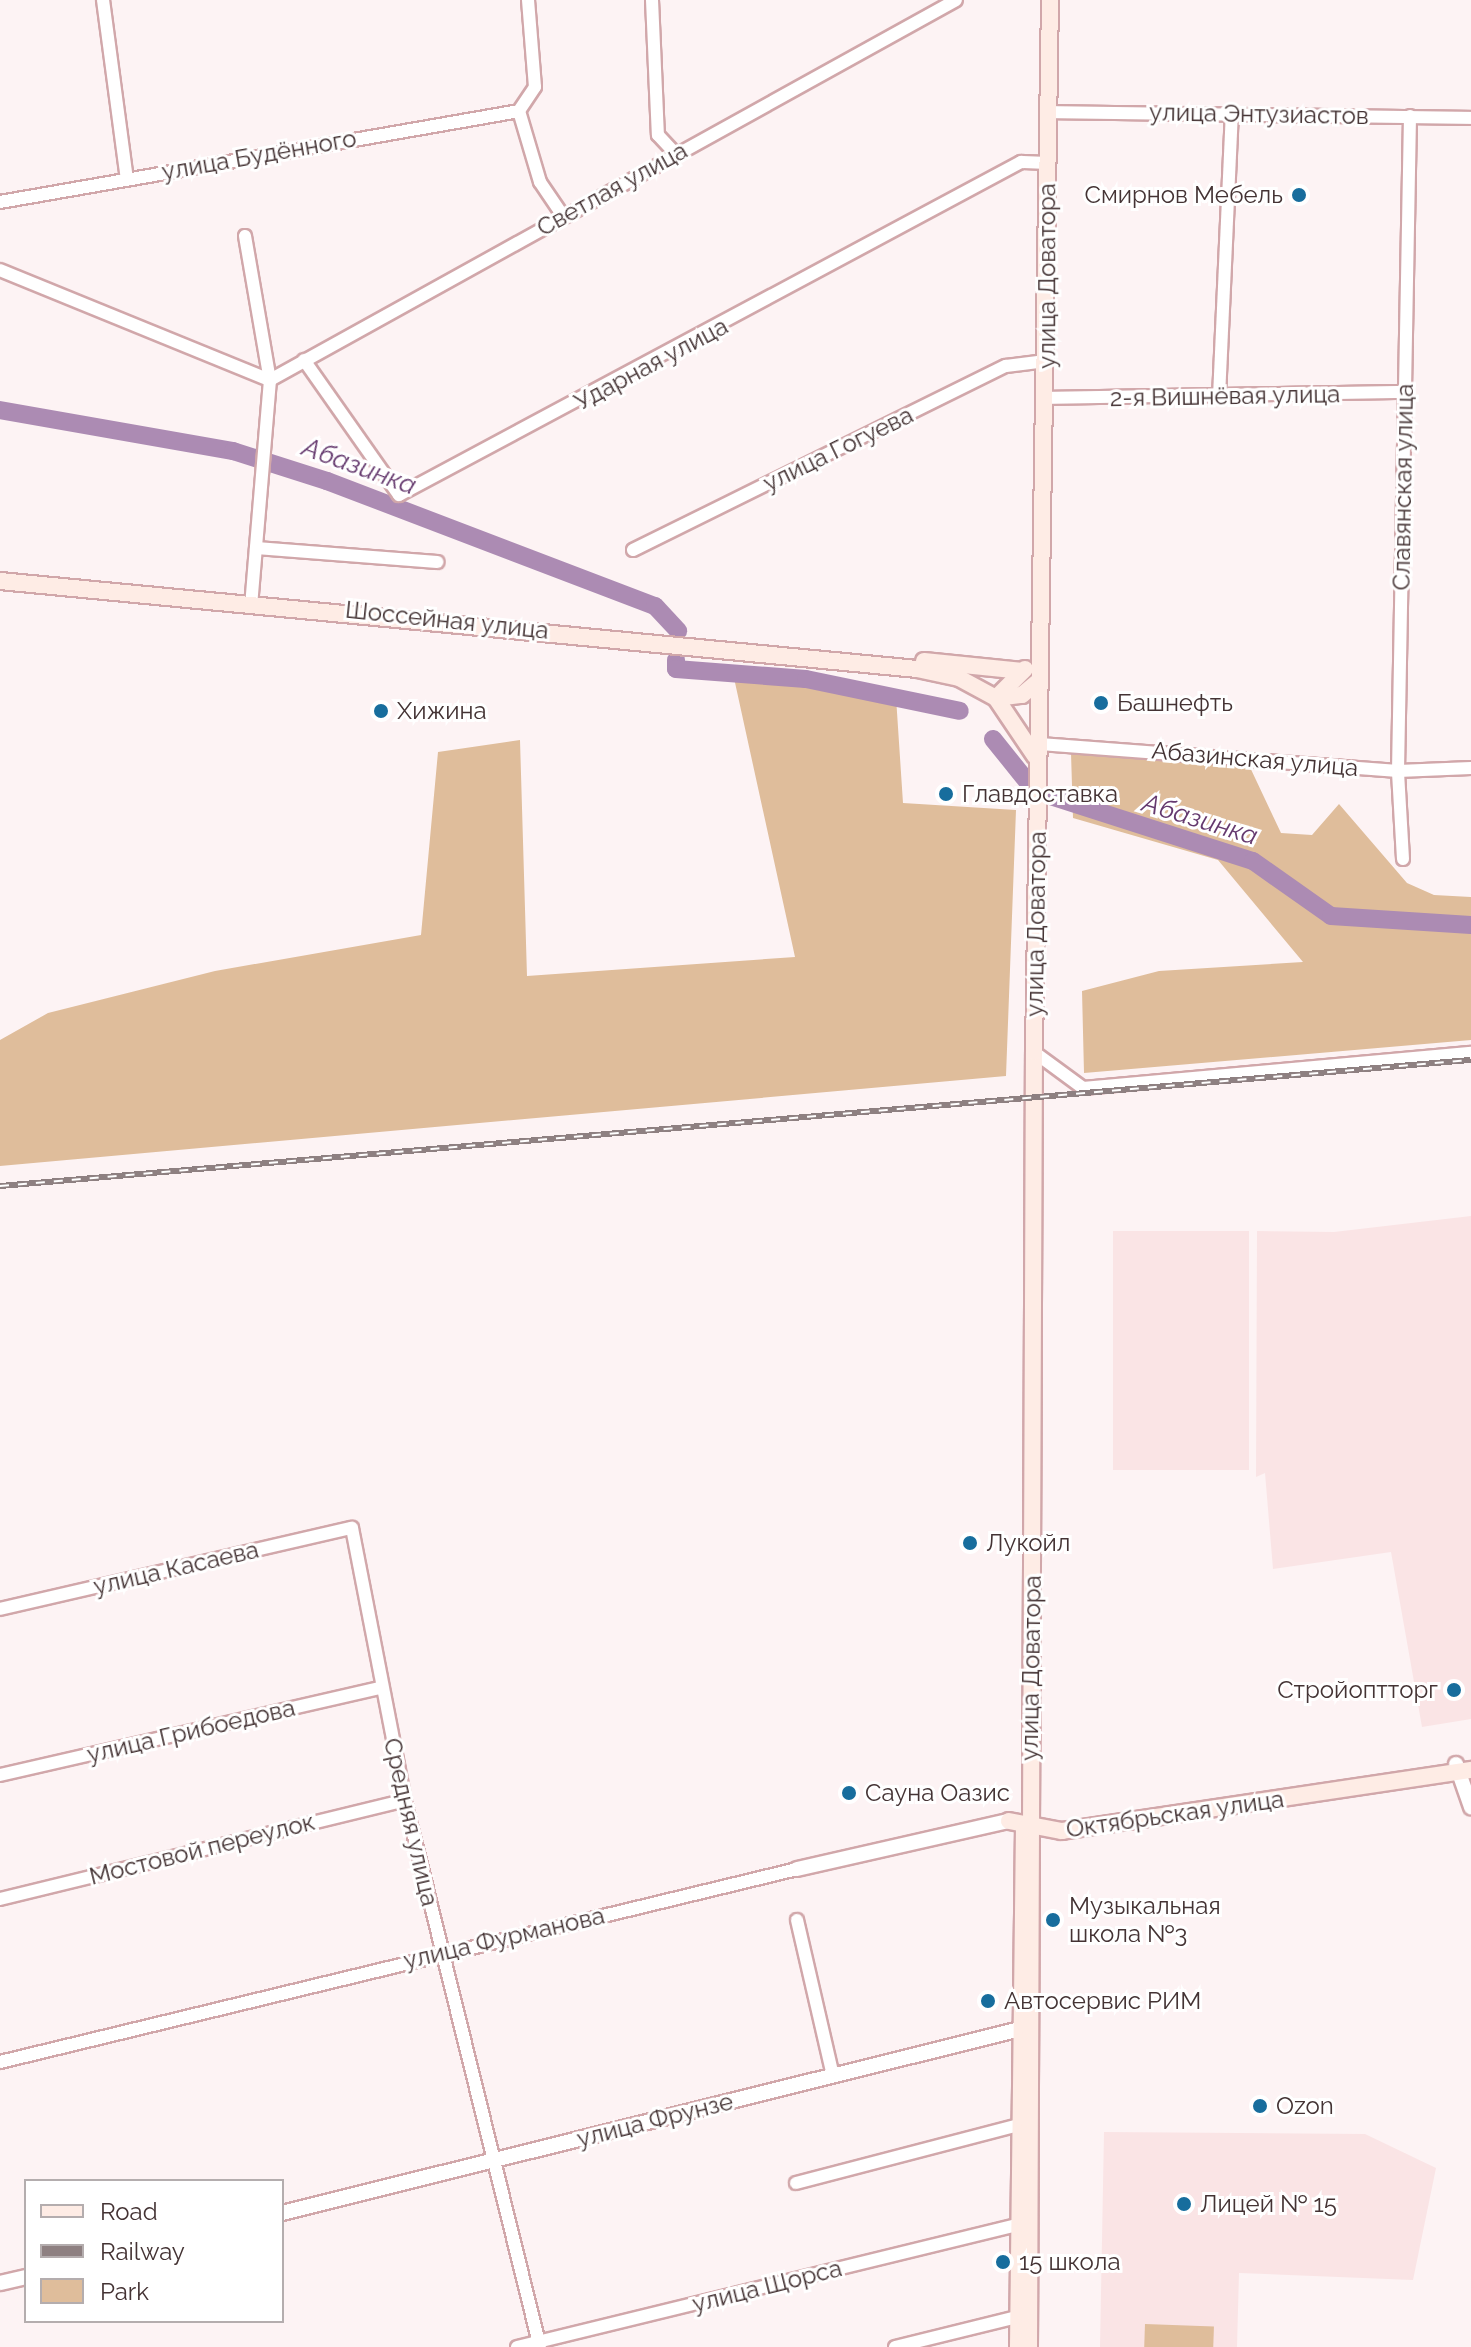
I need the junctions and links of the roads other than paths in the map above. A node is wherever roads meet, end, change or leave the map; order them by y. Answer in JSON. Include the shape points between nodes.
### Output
{"nodes":[{"id":1,"x":103,"y":0,"type":"edge"},
{"id":2,"x":528,"y":0,"type":"edge"},
{"id":3,"x":652,"y":0,"type":"edge"},
{"id":4,"x":956,"y":0,"type":"edge"},
{"id":5,"x":1050,"y":0,"type":"edge"},
{"id":6,"x":519,"y":111,"type":"junction"},
{"id":7,"x":1048,"y":112,"type":"junction"},
{"id":8,"x":1232,"y":114,"type":"junction"},
{"id":9,"x":1410,"y":116,"type":"junction"},
{"id":10,"x":1471,"y":118,"type":"edge"},
{"id":11,"x":676,"y":154,"type":"junction"},
{"id":12,"x":1048,"y":163,"type":"junction"},
{"id":13,"x":127,"y":179,"type":"junction"},
{"id":14,"x":0,"y":202,"type":"edge"},
{"id":15,"x":563,"y":216,"type":"junction"},
{"id":16,"x":245,"y":236,"type":"dead end"},
{"id":17,"x":0,"y":270,"type":"edge"},
{"id":18,"x":304,"y":360,"type":"junction"},
{"id":19,"x":1046,"y":361,"type":"junction"},
{"id":20,"x":270,"y":380,"type":"junction"},
{"id":21,"x":1405,"y":392,"type":"junction"},
{"id":22,"x":1219,"y":397,"type":"junction"},
{"id":23,"x":1046,"y":398,"type":"junction"},
{"id":24,"x":256,"y":548,"type":"junction"},
{"id":25,"x":633,"y":550,"type":"dead end"},
{"id":26,"x":437,"y":562,"type":"dead end"},
{"id":27,"x":0,"y":574,"type":"edge"},
{"id":28,"x":0,"y":581,"type":"edge"},
{"id":29,"x":251,"y":602,"type":"junction"},
{"id":30,"x":1041,"y":646,"type":"junction"},
{"id":31,"x":895,"y":666,"type":"junction"},
{"id":32,"x":1022,"y":671,"type":"junction"},
{"id":33,"x":1040,"y":680,"type":"junction"},
{"id":34,"x":996,"y":698,"type":"junction"},
{"id":35,"x":1040,"y":744,"type":"junction"},
{"id":36,"x":1471,"y":768,"type":"edge"},
{"id":37,"x":1398,"y":771,"type":"junction"},
{"id":38,"x":1038,"y":773,"type":"junction"},
{"id":39,"x":1403,"y":859,"type":"dead end"},
{"id":40,"x":1034,"y":1052,"type":"junction"},
{"id":41,"x":1471,"y":1053,"type":"edge"},
{"id":42,"x":352,"y":1528,"type":"joint"},
{"id":43,"x":0,"y":1609,"type":"edge"},
{"id":44,"x":381,"y":1688,"type":"junction"},
{"id":45,"x":1464,"y":1767,"type":"edge"},
{"id":46,"x":0,"y":1775,"type":"edge"},
{"id":47,"x":405,"y":1800,"type":"junction"},
{"id":48,"x":1471,"y":1807,"type":"edge"},
{"id":49,"x":1024,"y":1824,"type":"junction"},
{"id":50,"x":797,"y":1869,"type":"joint"},
{"id":51,"x":0,"y":1899,"type":"edge"},
{"id":52,"x":797,"y":1920,"type":"dead end"},
{"id":53,"x":442,"y":1952,"type":"junction"},
{"id":54,"x":1022,"y":2028,"type":"junction"},
{"id":55,"x":0,"y":2062,"type":"edge"},
{"id":56,"x":833,"y":2076,"type":"junction"},
{"id":57,"x":1018,"y":2125,"type":"junction"},
{"id":58,"x":495,"y":2160,"type":"junction"},
{"id":59,"x":796,"y":2183,"type":"dead end"},
{"id":60,"x":284,"y":2213,"type":"edge"},
{"id":61,"x":1017,"y":2225,"type":"junction"},
{"id":62,"x":24,"y":2277,"type":"edge"},
{"id":63,"x":0,"y":2283,"type":"edge"},
{"id":64,"x":1017,"y":2317,"type":"junction"},
{"id":65,"x":539,"y":2344,"type":"edge"},
{"id":66,"x":517,"y":2347,"type":"edge"},
{"id":67,"x":895,"y":2347,"type":"edge"},
{"id":68,"x":1018,"y":2347,"type":"edge"},
{"id":69,"x":1029,"y":2347,"type":"edge"}],
"edges":[{"from":1,"to":13,"type":"street"},
{"from":2,"to":6,"type":"street","via":[[535,87]]},
{"from":3,"to":11,"type":"street","via":[[658,135]]},
{"from":4,"to":11,"type":"street","name":"Светлая улица"},
{"from":5,"to":7,"type":"main road","name":"улица Доватора"},
{"from":6,"to":13,"type":"street","name":"улица Будённого"},
{"from":6,"to":15,"type":"street","via":[[540,182]]},
{"from":7,"to":8,"type":"street","name":"улица Энтузиастов"},
{"from":7,"to":12,"type":"main road","name":"улица Доватора"},
{"from":8,"to":9,"type":"street","name":"улица Энтузиастов"},
{"from":8,"to":22,"type":"street"},
{"from":9,"to":10,"type":"street","name":"улица Энтузиастов"},
{"from":9,"to":21,"type":"street","name":"Славянская улица"},
{"from":11,"to":15,"type":"street","name":"Светлая улица"},
{"from":12,"to":18,"type":"street","name":"Ударная улица","via":[[1021,162],[399,495]]},
{"from":12,"to":19,"type":"main road","name":"улица Доватора"},
{"from":13,"to":14,"type":"street","name":"улица Будённого"},
{"from":15,"to":18,"type":"street","name":"Светлая улица"},
{"from":16,"to":20,"type":"street"},
{"from":17,"to":20,"type":"street"},
{"from":18,"to":20,"type":"street","name":"Светлая улица"},
{"from":19,"to":23,"type":"main road","name":"улица Доватора"},
{"from":19,"to":25,"type":"street","name":"улица Гогуева","via":[[1006,366]]},
{"from":20,"to":24,"type":"street"},
{"from":21,"to":22,"type":"street","name":"2-я Вишнёвая улица"},
{"from":21,"to":37,"type":"street","name":"Славянская улица"},
{"from":22,"to":23,"type":"street","name":"2-я Вишнёвая улица"},
{"from":23,"to":30,"type":"main road","name":"улица Доватора"},
{"from":24,"to":26,"type":"street"},
{"from":24,"to":29,"type":"street"},
{"from":27,"to":29,"type":"main road","name":"Шоссейная улица"},
{"from":28,"to":29,"type":"main road","name":"Шоссейная улица"},
{"from":29,"to":31,"type":"main road","name":"Шоссейная улица"},
{"from":30,"to":32,"type":"main road"},
{"from":30,"to":33,"type":"main road","name":"улица Доватора"},
{"from":31,"to":32,"type":"main road","name":"Шоссейная улица","via":[[926,661]]},
{"from":31,"to":34,"type":"main road","name":"Шоссейная улица","via":[[959,678]]},
{"from":32,"to":34,"type":"main road"},
{"from":33,"to":34,"type":"main road","via":[[1022,695]]},
{"from":33,"to":35,"type":"main road","name":"улица Доватора"},
{"from":34,"to":38,"type":"main road"},
{"from":35,"to":37,"type":"street","name":"Абазинская улица"},
{"from":35,"to":38,"type":"main road","name":"улица Доватора"},
{"from":36,"to":37,"type":"street","name":"Абазинская улица"},
{"from":37,"to":39,"type":"street","name":"Славянская улица"},
{"from":38,"to":40,"type":"main road","name":"улица Доватора"},
{"from":40,"to":41,"type":"street","via":[[1083,1088]]},
{"from":40,"to":49,"type":"main road","name":"улица Доватора","via":[[1037,1443]]},
{"from":42,"to":43,"type":"street","name":"улица Касаева"},
{"from":42,"to":44,"type":"street","name":"Средняя улица"},
{"from":44,"to":46,"type":"street","name":"улица Грибоедова"},
{"from":44,"to":47,"type":"street","name":"Средняя улица"},
{"from":45,"to":48,"type":"street"},
{"from":45,"to":49,"type":"main road","name":"Октябрьская улица","via":[[1083,1821]]},
{"from":47,"to":51,"type":"street","name":"Мостовой переулок"},
{"from":47,"to":53,"type":"street","name":"Средняя улица"},
{"from":49,"to":50,"type":"street","name":"улица Фурманова"},
{"from":49,"to":54,"type":"main road","name":"улица Доватора"},
{"from":50,"to":53,"type":"street","name":"улица Фурманова"},
{"from":52,"to":56,"type":"street"},
{"from":53,"to":55,"type":"street","name":"улица Фурманова"},
{"from":53,"to":58,"type":"street","name":"Средняя улица"},
{"from":54,"to":56,"type":"street","name":"улица Фрунзе"},
{"from":54,"to":57,"type":"main road","name":"улица Доватора"},
{"from":54,"to":69,"type":"main road","name":"улица Доватора"},
{"from":56,"to":58,"type":"street","name":"улица Фрунзе"},
{"from":57,"to":59,"type":"street"},
{"from":57,"to":61,"type":"main road","name":"улица Доватора"},
{"from":58,"to":60,"type":"street","name":"улица Фрунзе"},
{"from":58,"to":65,"type":"street","name":"Средняя улица"},
{"from":61,"to":64,"type":"main road","name":"улица Доватора"},
{"from":61,"to":65,"type":"street","name":"улица Щорса"},
{"from":62,"to":63,"type":"street"},
{"from":64,"to":67,"type":"street"},
{"from":64,"to":68,"type":"main road","name":"улица Доватора"},
{"from":65,"to":66,"type":"street","name":"улица Щорса"}]}
